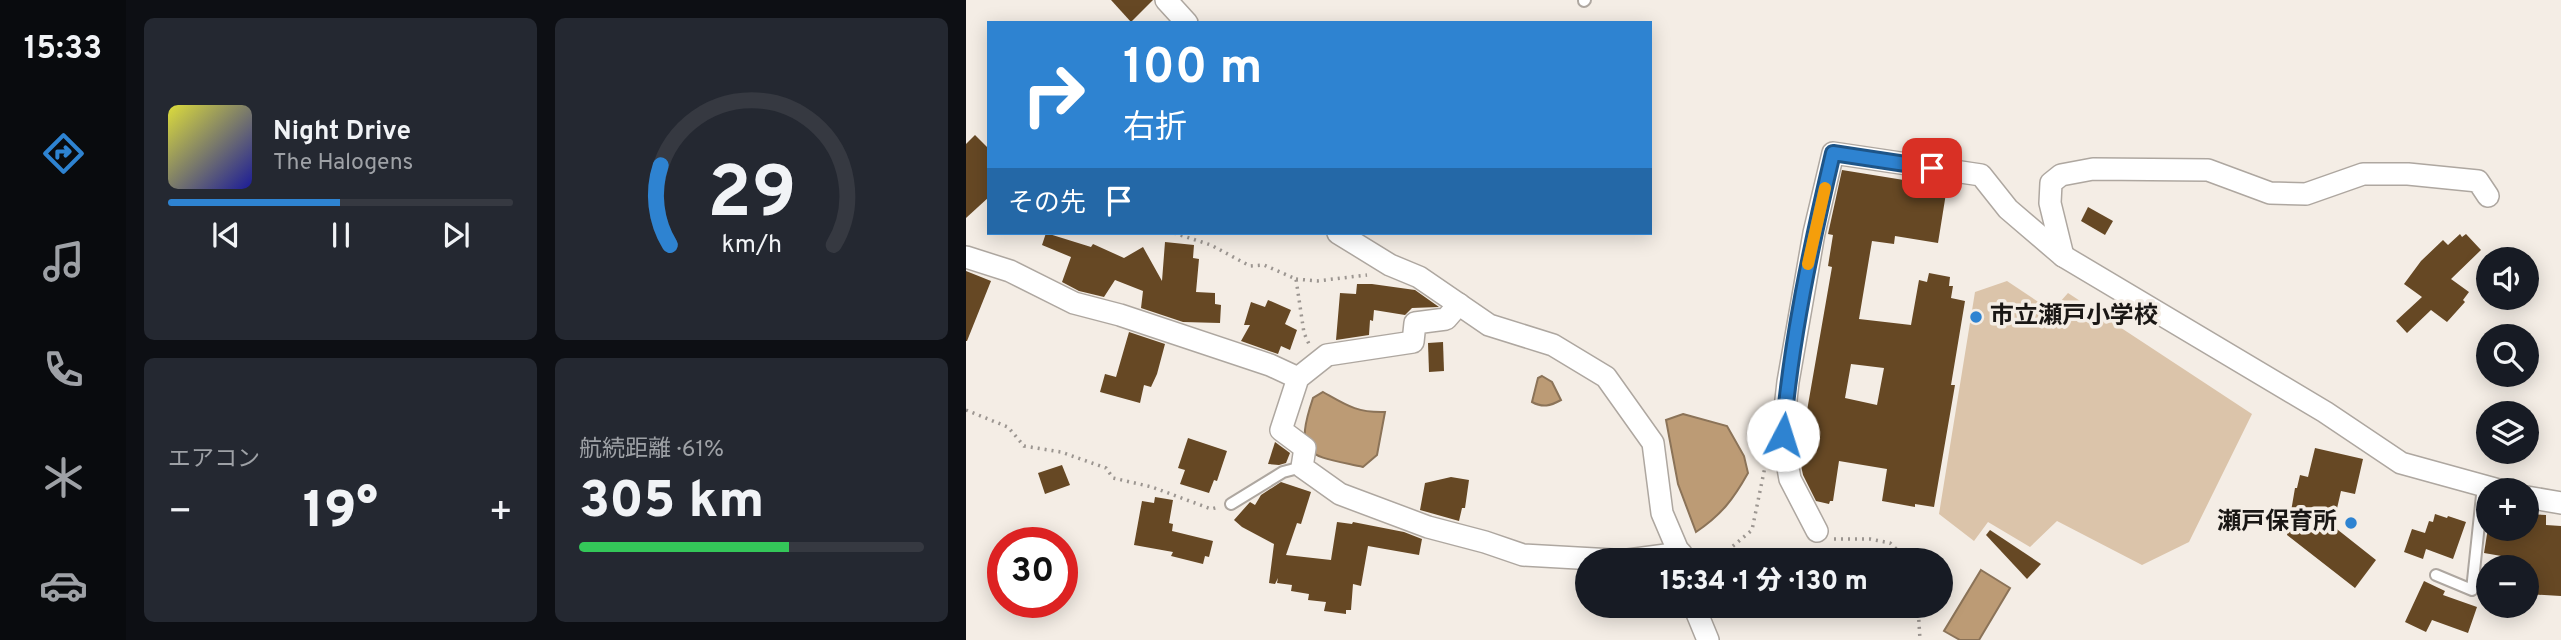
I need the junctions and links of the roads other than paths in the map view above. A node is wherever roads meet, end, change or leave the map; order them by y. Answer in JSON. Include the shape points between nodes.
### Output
{"nodes":[{"id":1,"x":1166,"y":0,"type":"edge"},
{"id":2,"x":1185,"y":21,"type":"edge"},
{"id":3,"x":2488,"y":196,"type":"dead end"},
{"id":4,"x":1341,"y":235,"type":"edge"},
{"id":5,"x":2063,"y":256,"type":"junction"},
{"id":6,"x":966,"y":257,"type":"edge"},
{"id":7,"x":1459,"y":304,"type":"junction"},
{"id":8,"x":1303,"y":373,"type":"junction"},
{"id":9,"x":1302,"y":467,"type":"junction"},
{"id":10,"x":2476,"y":484,"type":"edge"},
{"id":11,"x":2539,"y":499,"type":"edge"},
{"id":12,"x":2561,"y":503,"type":"edge"},
{"id":13,"x":1231,"y":504,"type":"road end"},
{"id":14,"x":1817,"y":531,"type":"road end"},
{"id":15,"x":2481,"y":541,"type":"edge"},
{"id":16,"x":1677,"y":548,"type":"edge"},
{"id":17,"x":1575,"y":558,"type":"edge"},
{"id":18,"x":2436,"y":575,"type":"dead end"},
{"id":19,"x":1700,"y":618,"type":"edge"},
{"id":20,"x":1708,"y":640,"type":"edge"}],
"edges":[{"from":1,"to":2,"type":"street"},
{"from":3,"to":5,"type":"street","via":[[2478,181],[2408,174],[2363,174],[2306,194],[2270,192],[2208,170],[2093,169],[2061,175],[2051,183],[2050,203]]},
{"from":4,"to":7,"type":"street"},
{"from":5,"to":10,"type":"street","via":[[2325,412],[2401,463]]},
{"from":5,"to":14,"type":"street","via":[[2008,209],[1981,175],[1833,153],[1787,382],[1783,435],[1790,479]]},
{"from":6,"to":8,"type":"street","via":[[1010,271],[1074,303]]},
{"from":7,"to":8,"type":"street","via":[[1446,319],[1415,323],[1413,342],[1327,355]]},
{"from":7,"to":16,"type":"street","via":[[1489,325],[1553,345],[1606,377],[1653,443],[1662,513]]},
{"from":8,"to":9,"type":"street","via":[[1281,430],[1305,448]]},
{"from":9,"to":13,"type":"lane","via":[[1283,472]]},
{"from":9,"to":17,"type":"street","via":[[1340,494],[1428,527],[1523,555]]},
{"from":11,"to":12,"type":"street"},
{"from":15,"to":18,"type":"lane","via":[[2472,590]]},
{"from":19,"to":20,"type":"street"}]}
